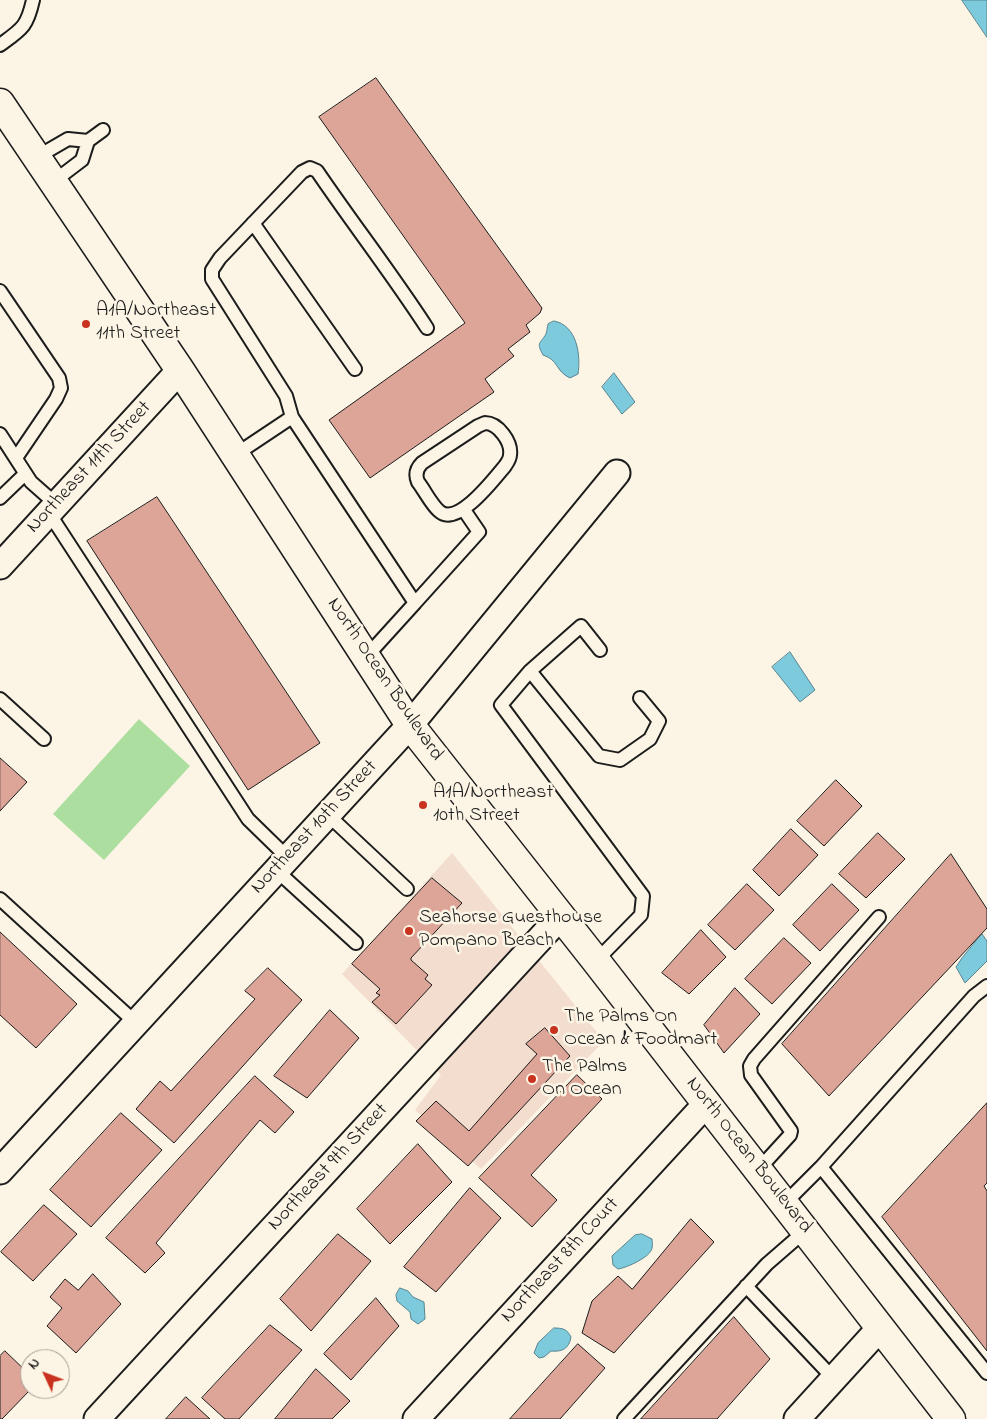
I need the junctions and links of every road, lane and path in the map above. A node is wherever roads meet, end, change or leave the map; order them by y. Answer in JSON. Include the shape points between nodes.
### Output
{"nodes":[{"id":1,"x":33,"y":0,"type":"edge"},
{"id":2,"x":0,"y":45,"type":"edge"},
{"id":3,"x":0,"y":104,"type":"edge"},
{"id":4,"x":102,"y":130,"type":"dead end"},
{"id":5,"x":88,"y":141,"type":"junction"},
{"id":6,"x":37,"y":158,"type":"junction"},
{"id":7,"x":53,"y":182,"type":"junction"},
{"id":8,"x":253,"y":223,"type":"junction"},
{"id":9,"x":0,"y":291,"type":"edge"},
{"id":10,"x":426,"y":328,"type":"dead end"},
{"id":11,"x":355,"y":369,"type":"dead end"},
{"id":12,"x":180,"y":370,"type":"junction"},
{"id":13,"x":292,"y":417,"type":"junction"},
{"id":14,"x":0,"y":434,"type":"edge"},
{"id":15,"x":235,"y":455,"type":"junction"},
{"id":16,"x":16,"y":458,"type":"junction"},
{"id":17,"x":617,"y":473,"type":"dead end"},
{"id":18,"x":25,"y":474,"type":"junction"},
{"id":19,"x":0,"y":498,"type":"edge"},
{"id":20,"x":53,"y":509,"type":"junction"},
{"id":21,"x":464,"y":510,"type":"junction"},
{"id":22,"x":0,"y":566,"type":"edge"},
{"id":23,"x":415,"y":603,"type":"junction"},
{"id":24,"x":600,"y":650,"type":"dead end"},
{"id":25,"x":366,"y":657,"type":"junction"},
{"id":26,"x":530,"y":671,"type":"junction"},
{"id":27,"x":640,"y":698,"type":"dead end"},
{"id":28,"x":0,"y":700,"type":"edge"},
{"id":29,"x":410,"y":725,"type":"junction"},
{"id":30,"x":44,"y":739,"type":"dead end"},
{"id":31,"x":328,"y":814,"type":"junction"},
{"id":32,"x":282,"y":864,"type":"junction"},
{"id":33,"x":408,"y":889,"type":"dead end"},
{"id":34,"x":0,"y":900,"type":"edge"},
{"id":35,"x":561,"y":916,"type":"junction"},
{"id":36,"x":879,"y":918,"type":"dead end"},
{"id":37,"x":356,"y":943,"type":"dead end"},
{"id":38,"x":596,"y":961,"type":"junction"},
{"id":39,"x":987,"y":986,"type":"edge"},
{"id":40,"x":136,"y":1023,"type":"junction"},
{"id":41,"x":707,"y":1103,"type":"junction"},
{"id":42,"x":821,"y":1167,"type":"junction"},
{"id":43,"x":758,"y":1170,"type":"junction"},
{"id":44,"x":0,"y":1171,"type":"edge"},
{"id":45,"x":784,"y":1204,"type":"junction"},
{"id":46,"x":805,"y":1231,"type":"junction"},
{"id":47,"x":746,"y":1286,"type":"junction"},
{"id":48,"x":880,"y":1328,"type":"junction"},
{"id":49,"x":987,"y":1372,"type":"edge"},
{"id":50,"x":834,"y":1379,"type":"junction"},
{"id":51,"x":807,"y":1415,"type":"edge"},
{"id":52,"x":97,"y":1419,"type":"edge"},
{"id":53,"x":416,"y":1419,"type":"edge"},
{"id":54,"x":624,"y":1419,"type":"edge"},
{"id":55,"x":951,"y":1419,"type":"edge"}],
"edges":[{"from":1,"to":2,"type":"lane","via":[[29,19],[22,30]]},
{"from":3,"to":6,"type":"main road","name":"North Ocean Boulevard"},
{"from":4,"to":5,"type":"lane"},
{"from":5,"to":6,"type":"lane","via":[[68,139]]},
{"from":5,"to":7,"type":"lane","via":[[82,160]]},
{"from":6,"to":7,"type":"main road","name":"North Ocean Boulevard"},
{"from":7,"to":12,"type":"main road","name":"North Ocean Boulevard"},
{"from":8,"to":10,"type":"lane","via":[[302,172],[310,168],[317,171]]},
{"from":8,"to":11,"type":"lane"},
{"from":8,"to":13,"type":"lane","via":[[220,258],[212,270],[212,280],[286,396]]},
{"from":9,"to":16,"type":"lane","via":[[59,378],[61,388]]},
{"from":12,"to":15,"type":"main road","name":"North Ocean Boulevard"},
{"from":12,"to":20,"type":"street","name":"Northeast 11th Street"},
{"from":13,"to":15,"type":"lane"},
{"from":13,"to":23,"type":"lane"},
{"from":14,"to":16,"type":"lane"},
{"from":15,"to":25,"type":"main road","name":"North Ocean Boulevard"},
{"from":16,"to":18,"type":"lane"},
{"from":17,"to":29,"type":"street","name":"Northeast 10th Street"},
{"from":18,"to":19,"type":"lane"},
{"from":18,"to":20,"type":"lane"},
{"from":20,"to":22,"type":"street","name":"Northeast 11th Street"},
{"from":20,"to":32,"type":"lane","via":[[248,819]]},
{"from":21,"to":21,"type":"lane","via":[[506,466],[511,454],[507,439],[492,424],[478,426],[422,463],[417,470],[416,479],[441,513],[450,515]]},
{"from":21,"to":23,"type":"lane","via":[[479,532]]},
{"from":23,"to":25,"type":"lane"},
{"from":24,"to":26,"type":"lane","via":[[581,626]]},
{"from":25,"to":29,"type":"main road","name":"North Ocean Boulevard"},
{"from":26,"to":27,"type":"lane","via":[[599,756],[620,760],[650,739],[659,721]]},
{"from":26,"to":38,"type":"lane","via":[[501,705],[643,896],[641,915]]},
{"from":28,"to":30,"type":"lane"},
{"from":29,"to":31,"type":"street","name":"Northeast 10th Street"},
{"from":29,"to":35,"type":"main road","name":"North Ocean Boulevard"},
{"from":31,"to":32,"type":"street","name":"Northeast 10th Street"},
{"from":31,"to":33,"type":"lane"},
{"from":32,"to":37,"type":"lane"},
{"from":32,"to":40,"type":"street","name":"Northeast 10th Street"},
{"from":34,"to":40,"type":"lane"},
{"from":35,"to":38,"type":"main road","name":"North Ocean Boulevard"},
{"from":35,"to":52,"type":"street","name":"Northeast 9th Street"},
{"from":36,"to":43,"type":"lane","via":[[750,1066],[751,1075],[791,1131]]},
{"from":38,"to":41,"type":"main road","name":"North Ocean Boulevard"},
{"from":39,"to":42,"type":"lane","via":[[974,996]]},
{"from":40,"to":44,"type":"street","name":"Northeast 10th Street"},
{"from":41,"to":43,"type":"main road","name":"North Ocean Boulevard"},
{"from":41,"to":53,"type":"street","name":"Northeast 8th Court"},
{"from":42,"to":45,"type":"lane"},
{"from":42,"to":49,"type":"lane"},
{"from":43,"to":45,"type":"main road","name":"North Ocean Boulevard"},
{"from":45,"to":46,"type":"main road","name":"North Ocean Boulevard"},
{"from":46,"to":47,"type":"lane"},
{"from":46,"to":48,"type":"main road","name":"North Ocean Boulevard"},
{"from":47,"to":50,"type":"lane"},
{"from":47,"to":54,"type":"lane"},
{"from":48,"to":50,"type":"street"},
{"from":48,"to":55,"type":"main road","name":"North Ocean Boulevard"},
{"from":50,"to":51,"type":"street"}]}
